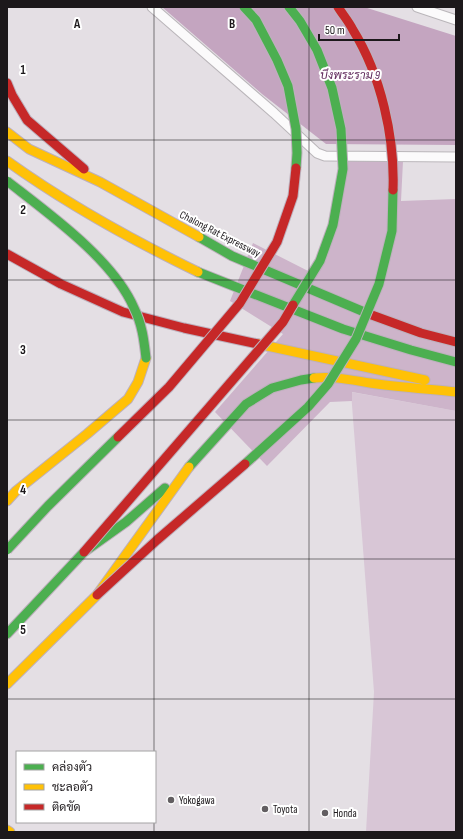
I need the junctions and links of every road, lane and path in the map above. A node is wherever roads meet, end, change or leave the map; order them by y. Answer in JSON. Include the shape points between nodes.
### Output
{"nodes":[{"id":1,"x":152,"y":7,"type":"edge"},
{"id":2,"x":244,"y":7,"type":"edge"},
{"id":3,"x":289,"y":7,"type":"edge"},
{"id":4,"x":338,"y":7,"type":"edge"},
{"id":5,"x":417,"y":7,"type":"edge"},
{"id":6,"x":456,"y":20,"type":"edge"},
{"id":7,"x":7,"y":83,"type":"edge"},
{"id":8,"x":7,"y":132,"type":"edge"},
{"id":9,"x":456,"y":157,"type":"edge"},
{"id":10,"x":7,"y":161,"type":"edge"},
{"id":11,"x":7,"y":181,"type":"edge"},
{"id":12,"x":100,"y":182,"type":"junction"},
{"id":13,"x":7,"y":254,"type":"edge"},
{"id":14,"x":456,"y":342,"type":"edge"},
{"id":15,"x":456,"y":362,"type":"edge"},
{"id":16,"x":456,"y":386,"type":"edge"},
{"id":17,"x":456,"y":392,"type":"edge"},
{"id":18,"x":186,"y":470,"type":"junction"},
{"id":19,"x":7,"y":501,"type":"edge"},
{"id":20,"x":7,"y":550,"type":"edge"},
{"id":21,"x":84,"y":552,"type":"junction"},
{"id":22,"x":96,"y":595,"type":"junction"},
{"id":23,"x":7,"y":634,"type":"edge"},
{"id":24,"x":7,"y":684,"type":"edge"},
{"id":25,"x":7,"y":830,"type":"edge"},
{"id":26,"x":10,"y":832,"type":"edge"}],
"edges":[{"from":1,"to":9,"type":"street","via":[[317,153],[325,156]]},
{"from":2,"to":20,"type":"highway","bridge":true,"via":[[256,20],[278,60],[288,86],[296,129],[297,153],[293,196],[277,242],[240,303],[169,387]]},
{"from":3,"to":21,"type":"highway","bridge":true,"via":[[317,50],[332,88],[341,129],[343,169],[333,225],[320,261],[283,322]]},
{"from":4,"to":22,"type":"highway","bridge":true,"via":[[354,31],[372,70],[389,131],[394,168],[392,231],[379,284],[356,339],[328,384],[308,407]]},
{"from":5,"to":6,"type":"street"},
{"from":7,"to":12,"type":"highway","via":[[27,120]]},
{"from":8,"to":12,"type":"highway","name":"Chalong Rat Expressway","via":[[29,149]]},
{"from":10,"to":15,"type":"highway","bridge":true,"via":[[39,184],[98,219],[204,275],[343,329]]},
{"from":11,"to":19,"type":"highway","bridge":true,"via":[[93,252],[110,271],[122,287],[142,327],[146,358],[138,382],[128,399]]},
{"from":12,"to":14,"type":"highway","name":"Chalong Rat Expressway","bridge":true,"via":[[232,256],[358,309],[421,333]]},
{"from":13,"to":16,"type":"highway","bridge":true,"via":[[61,284],[123,312],[184,328]]},
{"from":17,"to":18,"type":"highway","via":[[323,377],[272,388],[246,404]]},
{"from":18,"to":21,"type":"highway","bridge":true,"via":[[126,522]]},
{"from":18,"to":22,"type":"highway","bridge":true},
{"from":21,"to":23,"type":"highway"},
{"from":22,"to":24,"type":"highway"},
{"from":25,"to":26,"type":"highway"}]}
